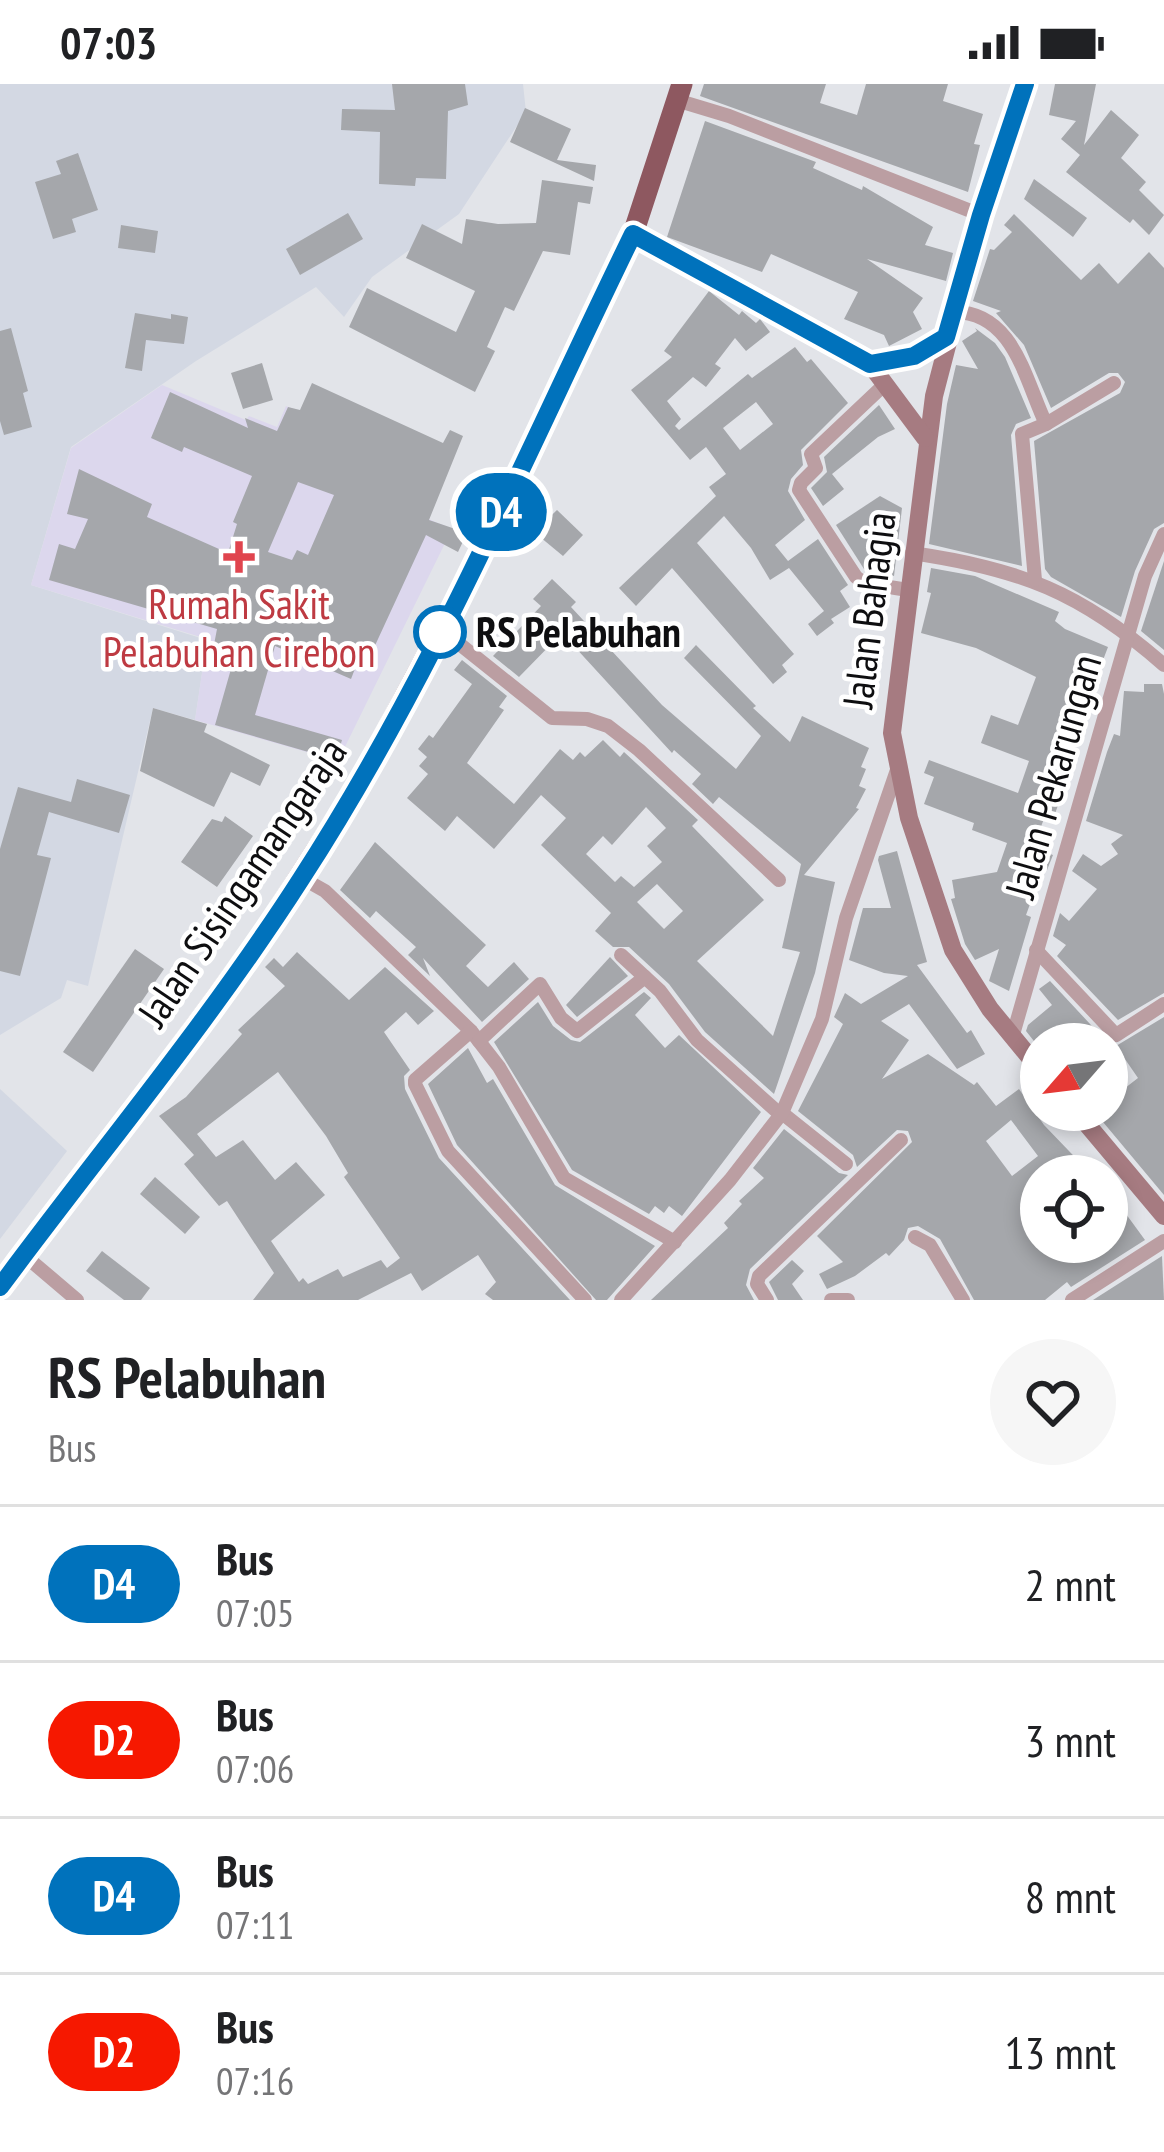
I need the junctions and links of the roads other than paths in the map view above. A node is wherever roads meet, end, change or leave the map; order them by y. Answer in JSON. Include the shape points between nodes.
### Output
{"nodes":[{"id":1,"x":1025,"y":84,"type":"edge"},
{"id":2,"x":679,"y":92,"type":"edge"},
{"id":3,"x":981,"y":215,"type":"junction"},
{"id":4,"x":633,"y":234,"type":"junction"},
{"id":5,"x":954,"y":312,"type":"junction"},
{"id":6,"x":946,"y":337,"type":"junction"},
{"id":7,"x":870,"y":364,"type":"junction"},
{"id":8,"x":1114,"y":383,"type":"dead end"},
{"id":9,"x":884,"y":386,"type":"junction"},
{"id":10,"x":1046,"y":424,"type":"junction"},
{"id":11,"x":926,"y":438,"type":"junction"},
{"id":12,"x":1164,"y":534,"type":"edge"},
{"id":13,"x":912,"y":554,"type":"junction"},
{"id":14,"x":1035,"y":580,"type":"junction"},
{"id":15,"x":908,"y":590,"type":"junction"},
{"id":16,"x":442,"y":630,"type":"junction"},
{"id":17,"x":1127,"y":635,"type":"junction"},
{"id":18,"x":1164,"y":664,"type":"edge"},
{"id":19,"x":898,"y":767,"type":"junction"},
{"id":20,"x":302,"y":878,"type":"junction"},
{"id":21,"x":778,"y":880,"type":"dead end"},
{"id":22,"x":1036,"y":950,"type":"junction"},
{"id":23,"x":621,"y":956,"type":"dead end"},
{"id":24,"x":645,"y":977,"type":"junction"},
{"id":25,"x":1164,"y":1004,"type":"edge"},
{"id":26,"x":475,"y":1036,"type":"junction"},
{"id":27,"x":1012,"y":1038,"type":"junction"},
{"id":28,"x":1020,"y":1047,"type":"edge"},
{"id":29,"x":782,"y":1114,"type":"junction"},
{"id":30,"x":1093,"y":1131,"type":"edge"},
{"id":31,"x":901,"y":1141,"type":"dead end"},
{"id":32,"x":846,"y":1164,"type":"dead end"},
{"id":33,"x":1164,"y":1216,"type":"edge"},
{"id":34,"x":915,"y":1237,"type":"dead end"},
{"id":35,"x":1164,"y":1241,"type":"edge"},
{"id":36,"x":675,"y":1242,"type":"junction"},
{"id":37,"x":13,"y":1270,"type":"edge"},
{"id":38,"x":76,"y":1300,"type":"edge"},
{"id":39,"x":585,"y":1300,"type":"edge"},
{"id":40,"x":621,"y":1300,"type":"edge"},
{"id":41,"x":767,"y":1300,"type":"edge"},
{"id":42,"x":831,"y":1300,"type":"edge"},
{"id":43,"x":848,"y":1300,"type":"edge"},
{"id":44,"x":963,"y":1300,"type":"edge"},
{"id":45,"x":1072,"y":1300,"type":"edge"}],
"edges":[{"from":1,"to":3,"type":"main road","name":"Jalan Bahagia"},
{"from":2,"to":3,"type":"street"},
{"from":2,"to":4,"type":"highway","name":"Jalan Sisingamangaraja"},
{"from":3,"to":5,"type":"main road","name":"Jalan Bahagia"},
{"from":4,"to":7,"type":"main road"},
{"from":4,"to":16,"type":"highway","name":"Jalan Sisingamangaraja"},
{"from":5,"to":6,"type":"main road","name":"Jalan Bahagia"},
{"from":5,"to":10,"type":"street","via":[[999,327]]},
{"from":6,"to":7,"type":"main road","via":[[914,356]]},
{"from":6,"to":11,"type":"main road","name":"Jalan Bahagia"},
{"from":7,"to":9,"type":"main road"},
{"from":8,"to":10,"type":"street"},
{"from":9,"to":11,"type":"main road"},
{"from":9,"to":15,"type":"street","via":[[811,454],[816,468],[799,490],[856,577]]},
{"from":10,"to":14,"type":"street","via":[[1022,434]]},
{"from":11,"to":13,"type":"main road","name":"Jalan Bahagia"},
{"from":12,"to":17,"type":"street","name":"Jalan Pekarungan"},
{"from":13,"to":14,"type":"street"},
{"from":13,"to":15,"type":"main road","name":"Jalan Bahagia"},
{"from":14,"to":17,"type":"street"},
{"from":15,"to":19,"type":"main road","name":"Jalan Bahagia","via":[[892,733]]},
{"from":16,"to":20,"type":"highway","name":"Jalan Sisingamangaraja"},
{"from":16,"to":21,"type":"street","via":[[552,718],[608,726]]},
{"from":17,"to":18,"type":"street"},
{"from":17,"to":22,"type":"street","name":"Jalan Pekarungan"},
{"from":19,"to":27,"type":"main road","name":"Jalan Bahagia","via":[[953,950]]},
{"from":19,"to":29,"type":"street","via":[[846,918],[822,1019]]},
{"from":20,"to":26,"type":"street"},
{"from":20,"to":37,"type":"highway","name":"Jalan Sisingamangaraja"},
{"from":22,"to":25,"type":"street","via":[[1116,1035]]},
{"from":22,"to":27,"type":"street","name":"Jalan Pekarungan"},
{"from":23,"to":24,"type":"street"},
{"from":24,"to":26,"type":"street","via":[[577,1030],[540,984]]},
{"from":24,"to":29,"type":"street","via":[[697,1040]]},
{"from":26,"to":36,"type":"street","via":[[564,1178]]},
{"from":26,"to":39,"type":"street","via":[[415,1084],[448,1151]]},
{"from":27,"to":28,"type":"main road","name":"Jalan Bahagia"},
{"from":29,"to":32,"type":"street"},
{"from":29,"to":36,"type":"street"},
{"from":30,"to":33,"type":"main road"},
{"from":31,"to":41,"type":"street","via":[[759,1276]]},
{"from":34,"to":44,"type":"street","via":[[930,1245]]},
{"from":35,"to":45,"type":"street"},
{"from":36,"to":40,"type":"street"},
{"from":37,"to":38,"type":"street"},
{"from":42,"to":43,"type":"street"}]}
